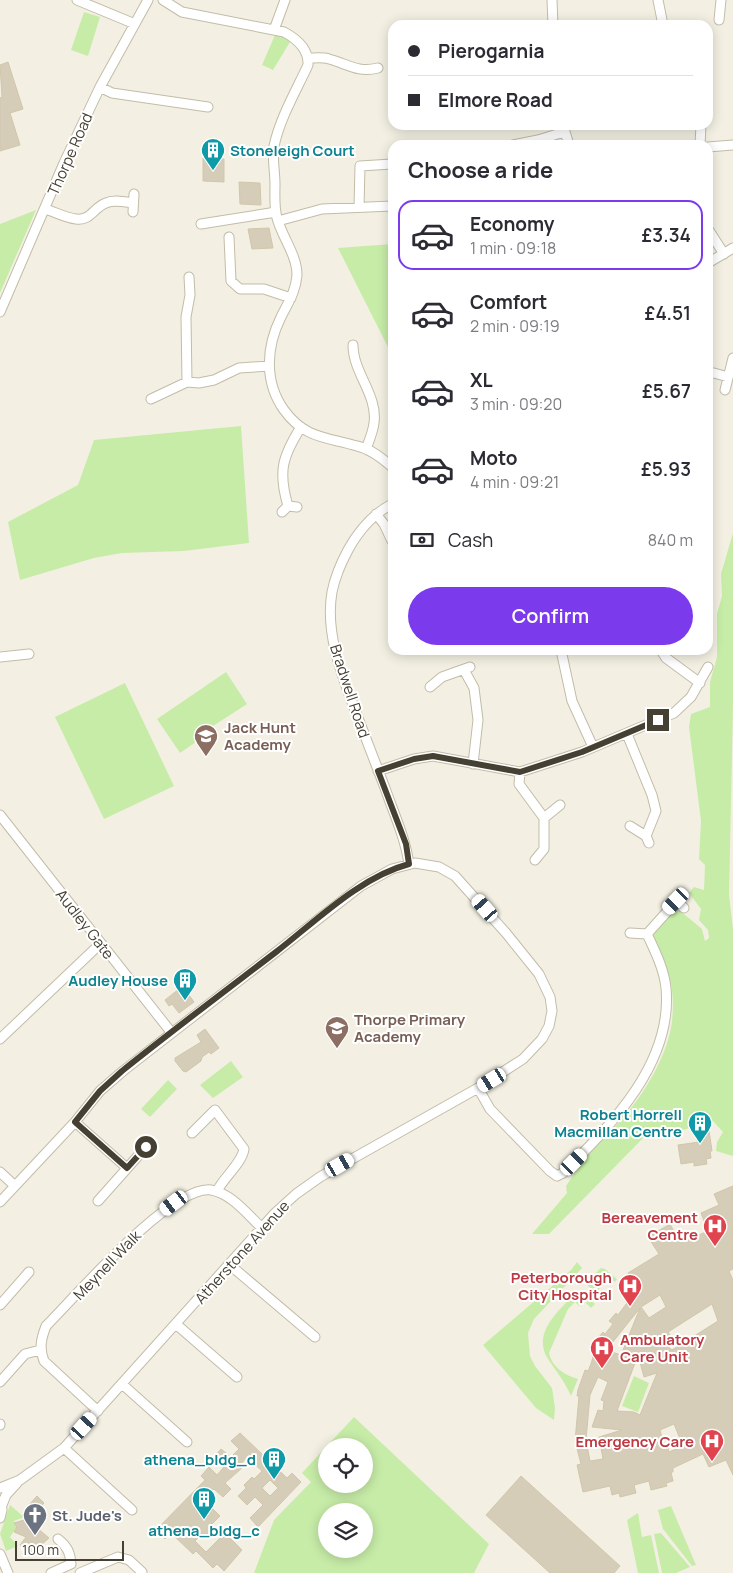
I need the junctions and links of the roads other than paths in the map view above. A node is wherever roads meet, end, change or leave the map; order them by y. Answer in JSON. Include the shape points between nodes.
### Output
{"nodes":[{"id":1,"x":77,"y":0,"type":"edge"},
{"id":2,"x":148,"y":0,"type":"edge"},
{"id":3,"x":163,"y":0,"type":"edge"},
{"id":4,"x":286,"y":0,"type":"edge"},
{"id":5,"x":552,"y":0,"type":"edge"},
{"id":6,"x":658,"y":0,"type":"edge"},
{"id":7,"x":722,"y":0,"type":"edge"},
{"id":8,"x":553,"y":20,"type":"edge"},
{"id":9,"x":662,"y":20,"type":"edge"},
{"id":10,"x":718,"y":20,"type":"dead end"},
{"id":11,"x":135,"y":24,"type":"junction"},
{"id":12,"x":274,"y":30,"type":"junction"},
{"id":13,"x":309,"y":58,"type":"junction"},
{"id":14,"x":378,"y":68,"type":"dead end"},
{"id":15,"x":100,"y":87,"type":"junction"},
{"id":16,"x":208,"y":107,"type":"dead end"},
{"id":17,"x":559,"y":130,"type":"edge"},
{"id":18,"x":538,"y":140,"type":"edge"},
{"id":19,"x":733,"y":144,"type":"edge"},
{"id":20,"x":713,"y":146,"type":"edge"},
{"id":21,"x":388,"y":164,"type":"edge"},
{"id":22,"x":134,"y":203,"type":"dead end"},
{"id":23,"x":388,"y":206,"type":"edge"},
{"id":24,"x":359,"y":207,"type":"junction"},
{"id":25,"x":45,"y":209,"type":"junction"},
{"id":26,"x":277,"y":217,"type":"junction"},
{"id":27,"x":201,"y":224,"type":"dead end"},
{"id":28,"x":229,"y":237,"type":"dead end"},
{"id":29,"x":713,"y":237,"type":"edge"},
{"id":30,"x":733,"y":248,"type":"edge"},
{"id":31,"x":724,"y":254,"type":"junction"},
{"id":32,"x":713,"y":260,"type":"edge"},
{"id":33,"x":190,"y":277,"type":"dead end"},
{"id":34,"x":291,"y":298,"type":"junction"},
{"id":35,"x":0,"y":312,"type":"edge"},
{"id":36,"x":353,"y":345,"type":"dead end"},
{"id":37,"x":733,"y":358,"type":"edge"},
{"id":38,"x":269,"y":366,"type":"junction"},
{"id":39,"x":713,"y":373,"type":"edge"},
{"id":40,"x":728,"y":378,"type":"junction"},
{"id":41,"x":186,"y":382,"type":"junction"},
{"id":42,"x":726,"y":390,"type":"dead end"},
{"id":43,"x":151,"y":399,"type":"dead end"},
{"id":44,"x":301,"y":427,"type":"junction"},
{"id":45,"x":366,"y":449,"type":"junction"},
{"id":46,"x":388,"y":463,"type":"edge"},
{"id":47,"x":388,"y":506,"type":"edge"},
{"id":48,"x":289,"y":508,"type":"dead end"},
{"id":49,"x":376,"y":514,"type":"junction"},
{"id":50,"x":388,"y":532,"type":"edge"},
{"id":51,"x":29,"y":654,"type":"dead end"},
{"id":52,"x":563,"y":655,"type":"edge"},
{"id":53,"x":664,"y":655,"type":"edge"},
{"id":54,"x":0,"y":657,"type":"edge"},
{"id":55,"x":708,"y":667,"type":"dead end"},
{"id":56,"x":700,"y":683,"type":"junction"},
{"id":57,"x":430,"y":687,"type":"dead end"},
{"id":58,"x":626,"y":734,"type":"junction"},
{"id":59,"x":592,"y":747,"type":"junction"},
{"id":60,"x":473,"y":764,"type":"junction"},
{"id":61,"x":378,"y":771,"type":"junction"},
{"id":62,"x":520,"y":772,"type":"junction"},
{"id":63,"x":560,"y":806,"type":"dead end"},
{"id":64,"x":0,"y":814,"type":"edge"},
{"id":65,"x":544,"y":818,"type":"junction"},
{"id":66,"x":630,"y":826,"type":"dead end"},
{"id":67,"x":535,"y":860,"type":"dead end"},
{"id":68,"x":409,"y":864,"type":"junction"},
{"id":69,"x":684,"y":908,"type":"dead end"},
{"id":70,"x":630,"y":933,"type":"dead end"},
{"id":71,"x":647,"y":934,"type":"junction"},
{"id":72,"x":101,"y":943,"type":"junction"},
{"id":73,"x":0,"y":1024,"type":"edge"},
{"id":74,"x":8,"y":1032,"type":"junction"},
{"id":75,"x":171,"y":1032,"type":"junction"},
{"id":76,"x":0,"y":1039,"type":"edge"},
{"id":77,"x":478,"y":1088,"type":"junction"},
{"id":78,"x":75,"y":1122,"type":"junction"},
{"id":79,"x":192,"y":1133,"type":"dead end"},
{"id":80,"x":146,"y":1147,"type":"dead end"},
{"id":81,"x":127,"y":1168,"type":"junction"},
{"id":82,"x":0,"y":1172,"type":"edge"},
{"id":83,"x":14,"y":1186,"type":"junction"},
{"id":84,"x":217,"y":1192,"type":"junction"},
{"id":85,"x":98,"y":1201,"type":"dead end"},
{"id":86,"x":0,"y":1202,"type":"edge"},
{"id":87,"x":262,"y":1228,"type":"junction"},
{"id":88,"x":230,"y":1265,"type":"junction"},
{"id":89,"x":29,"y":1272,"type":"dead end"},
{"id":90,"x":0,"y":1305,"type":"edge"},
{"id":91,"x":177,"y":1324,"type":"junction"},
{"id":92,"x":315,"y":1337,"type":"dead end"},
{"id":93,"x":40,"y":1350,"type":"junction"},
{"id":94,"x":237,"y":1377,"type":"dead end"},
{"id":95,"x":0,"y":1382,"type":"edge"},
{"id":96,"x":122,"y":1384,"type":"junction"},
{"id":97,"x":98,"y":1411,"type":"junction"},
{"id":98,"x":188,"y":1442,"type":"dead end"},
{"id":99,"x":64,"y":1448,"type":"junction"},
{"id":100,"x":20,"y":1480,"type":"junction"},
{"id":101,"x":0,"y":1488,"type":"edge"},
{"id":102,"x":1,"y":1502,"type":"edge"},
{"id":103,"x":132,"y":1510,"type":"dead end"},
{"id":104,"x":0,"y":1518,"type":"edge"},
{"id":105,"x":58,"y":1538,"type":"dead end"},
{"id":106,"x":0,"y":1554,"type":"edge"},
{"id":107,"x":142,"y":1572,"type":"edge"},
{"id":108,"x":8,"y":1573,"type":"edge"},
{"id":109,"x":51,"y":1573,"type":"edge"},
{"id":110,"x":80,"y":1573,"type":"edge"}],
"edges":[{"from":1,"to":11,"type":"street"},
{"from":2,"to":11,"type":"street","name":"Thorpe Road"},
{"from":3,"to":12,"type":"street","via":[[182,12]]},
{"from":4,"to":12,"type":"street"},
{"from":5,"to":8,"type":"street"},
{"from":6,"to":9,"type":"street"},
{"from":7,"to":10,"type":"street"},
{"from":11,"to":15,"type":"street","name":"Thorpe Road"},
{"from":12,"to":13,"type":"street","via":[[298,41]]},
{"from":13,"to":14,"type":"street","via":[[328,59],[366,71]]},
{"from":13,"to":26,"type":"street","via":[[274,147]]},
{"from":15,"to":16,"type":"street","via":[[112,93]]},
{"from":15,"to":25,"type":"street","name":"Thorpe Road"},
{"from":17,"to":18,"type":"street"},
{"from":19,"to":20,"type":"street"},
{"from":21,"to":24,"type":"street","via":[[360,166]]},
{"from":22,"to":25,"type":"street","via":[[106,203],[83,219]]},
{"from":23,"to":24,"type":"street"},
{"from":24,"to":26,"type":"street"},
{"from":25,"to":35,"type":"street","name":"Thorpe Road"},
{"from":26,"to":27,"type":"street"},
{"from":26,"to":34,"type":"street","via":[[297,274]]},
{"from":28,"to":34,"type":"street","via":[[231,281],[240,289],[264,289]]},
{"from":29,"to":31,"type":"street"},
{"from":30,"to":31,"type":"street"},
{"from":31,"to":32,"type":"street"},
{"from":33,"to":41,"type":"street"},
{"from":34,"to":38,"type":"street","via":[[274,330]]},
{"from":36,"to":45,"type":"street","via":[[353,357],[372,401],[374,414]]},
{"from":37,"to":40,"type":"street"},
{"from":38,"to":41,"type":"street","via":[[239,368],[214,380]]},
{"from":38,"to":44,"type":"street","via":[[277,398]]},
{"from":39,"to":40,"type":"street"},
{"from":40,"to":42,"type":"street"},
{"from":41,"to":43,"type":"street"},
{"from":44,"to":45,"type":"street","via":[[331,441]]},
{"from":44,"to":48,"type":"street","via":[[284,458],[281,472]]},
{"from":45,"to":46,"type":"street"},
{"from":47,"to":49,"type":"street","name":"Bradwell Road"},
{"from":49,"to":50,"type":"street"},
{"from":49,"to":61,"type":"street","name":"Bradwell Road","via":[[362,528],[342,563],[332,593],[331,616],[332,636],[342,678]]},
{"from":51,"to":54,"type":"street"},
{"from":52,"to":59,"type":"street","via":[[572,702]]},
{"from":53,"to":56,"type":"street"},
{"from":55,"to":56,"type":"street"},
{"from":56,"to":58,"type":"street","via":[[691,698],[674,713]]},
{"from":57,"to":60,"type":"street","via":[[442,677],[467,669],[474,688],[478,720]]},
{"from":58,"to":59,"type":"street"},
{"from":58,"to":66,"type":"street","via":[[656,811],[647,839]]},
{"from":59,"to":62,"type":"street"},
{"from":60,"to":61,"type":"street","via":[[433,756]]},
{"from":60,"to":62,"type":"street"},
{"from":61,"to":68,"type":"street","name":"Bradwell Road","via":[[406,844]]},
{"from":62,"to":65,"type":"street","via":[[519,784]]},
{"from":63,"to":65,"type":"street"},
{"from":64,"to":72,"type":"street","name":"Audley Gate"},
{"from":65,"to":67,"type":"street","via":[[544,849]]},
{"from":68,"to":75,"type":"street","via":[[382,873],[361,886]]},
{"from":68,"to":77,"type":"street","name":"Atherstone Avenue","via":[[439,867],[464,883],[532,964],[550,997],[552,1011],[542,1040],[523,1059]]},
{"from":69,"to":71,"type":"street","via":[[679,898]]},
{"from":70,"to":71,"type":"street"},
{"from":71,"to":77,"type":"street","via":[[660,962],[666,987],[666,1013],[661,1037],[641,1082],[607,1130],[563,1173],[557,1176],[550,1171],[490,1109]]},
{"from":72,"to":74,"type":"street"},
{"from":72,"to":75,"type":"street","name":"Audley Gate"},
{"from":73,"to":74,"type":"street"},
{"from":74,"to":76,"type":"street"},
{"from":75,"to":78,"type":"street","via":[[100,1091]]},
{"from":77,"to":87,"type":"street","name":"Atherstone Avenue","via":[[316,1180],[287,1201]]},
{"from":78,"to":81,"type":"street"},
{"from":78,"to":83,"type":"street"},
{"from":79,"to":84,"type":"street","via":[[215,1110],[244,1148],[243,1156],[223,1179]]},
{"from":80,"to":81,"type":"street"},
{"from":81,"to":85,"type":"street"},
{"from":82,"to":83,"type":"street"},
{"from":83,"to":86,"type":"street"},
{"from":84,"to":87,"type":"street","via":[[226,1195]]},
{"from":84,"to":93,"type":"street","name":"Meynell Walk","via":[[197,1191],[174,1203],[148,1223],[46,1326]]},
{"from":87,"to":88,"type":"street","name":"Atherstone Avenue"},
{"from":88,"to":91,"type":"street","name":"Atherstone Avenue"},
{"from":88,"to":92,"type":"street"},
{"from":89,"to":90,"type":"street"},
{"from":91,"to":94,"type":"street"},
{"from":91,"to":96,"type":"street","name":"Atherstone Avenue"},
{"from":93,"to":95,"type":"street","via":[[25,1354]]},
{"from":93,"to":97,"type":"street","via":[[44,1361]]},
{"from":96,"to":97,"type":"street","name":"Atherstone Avenue"},
{"from":96,"to":98,"type":"street"},
{"from":97,"to":99,"type":"street","name":"Atherstone Avenue"},
{"from":99,"to":100,"type":"street","name":"Atherstone Avenue"},
{"from":99,"to":103,"type":"street"},
{"from":100,"to":101,"type":"street","name":"Atherstone Avenue"},
{"from":100,"to":102,"type":"street","name":"Atherstone Avenue"},
{"from":102,"to":104,"type":"street"},
{"from":105,"to":109,"type":"street","via":[[66,1545],[71,1564]]},
{"from":106,"to":108,"type":"street"},
{"from":107,"to":110,"type":"street","via":[[129,1560],[118,1557]]}]}
